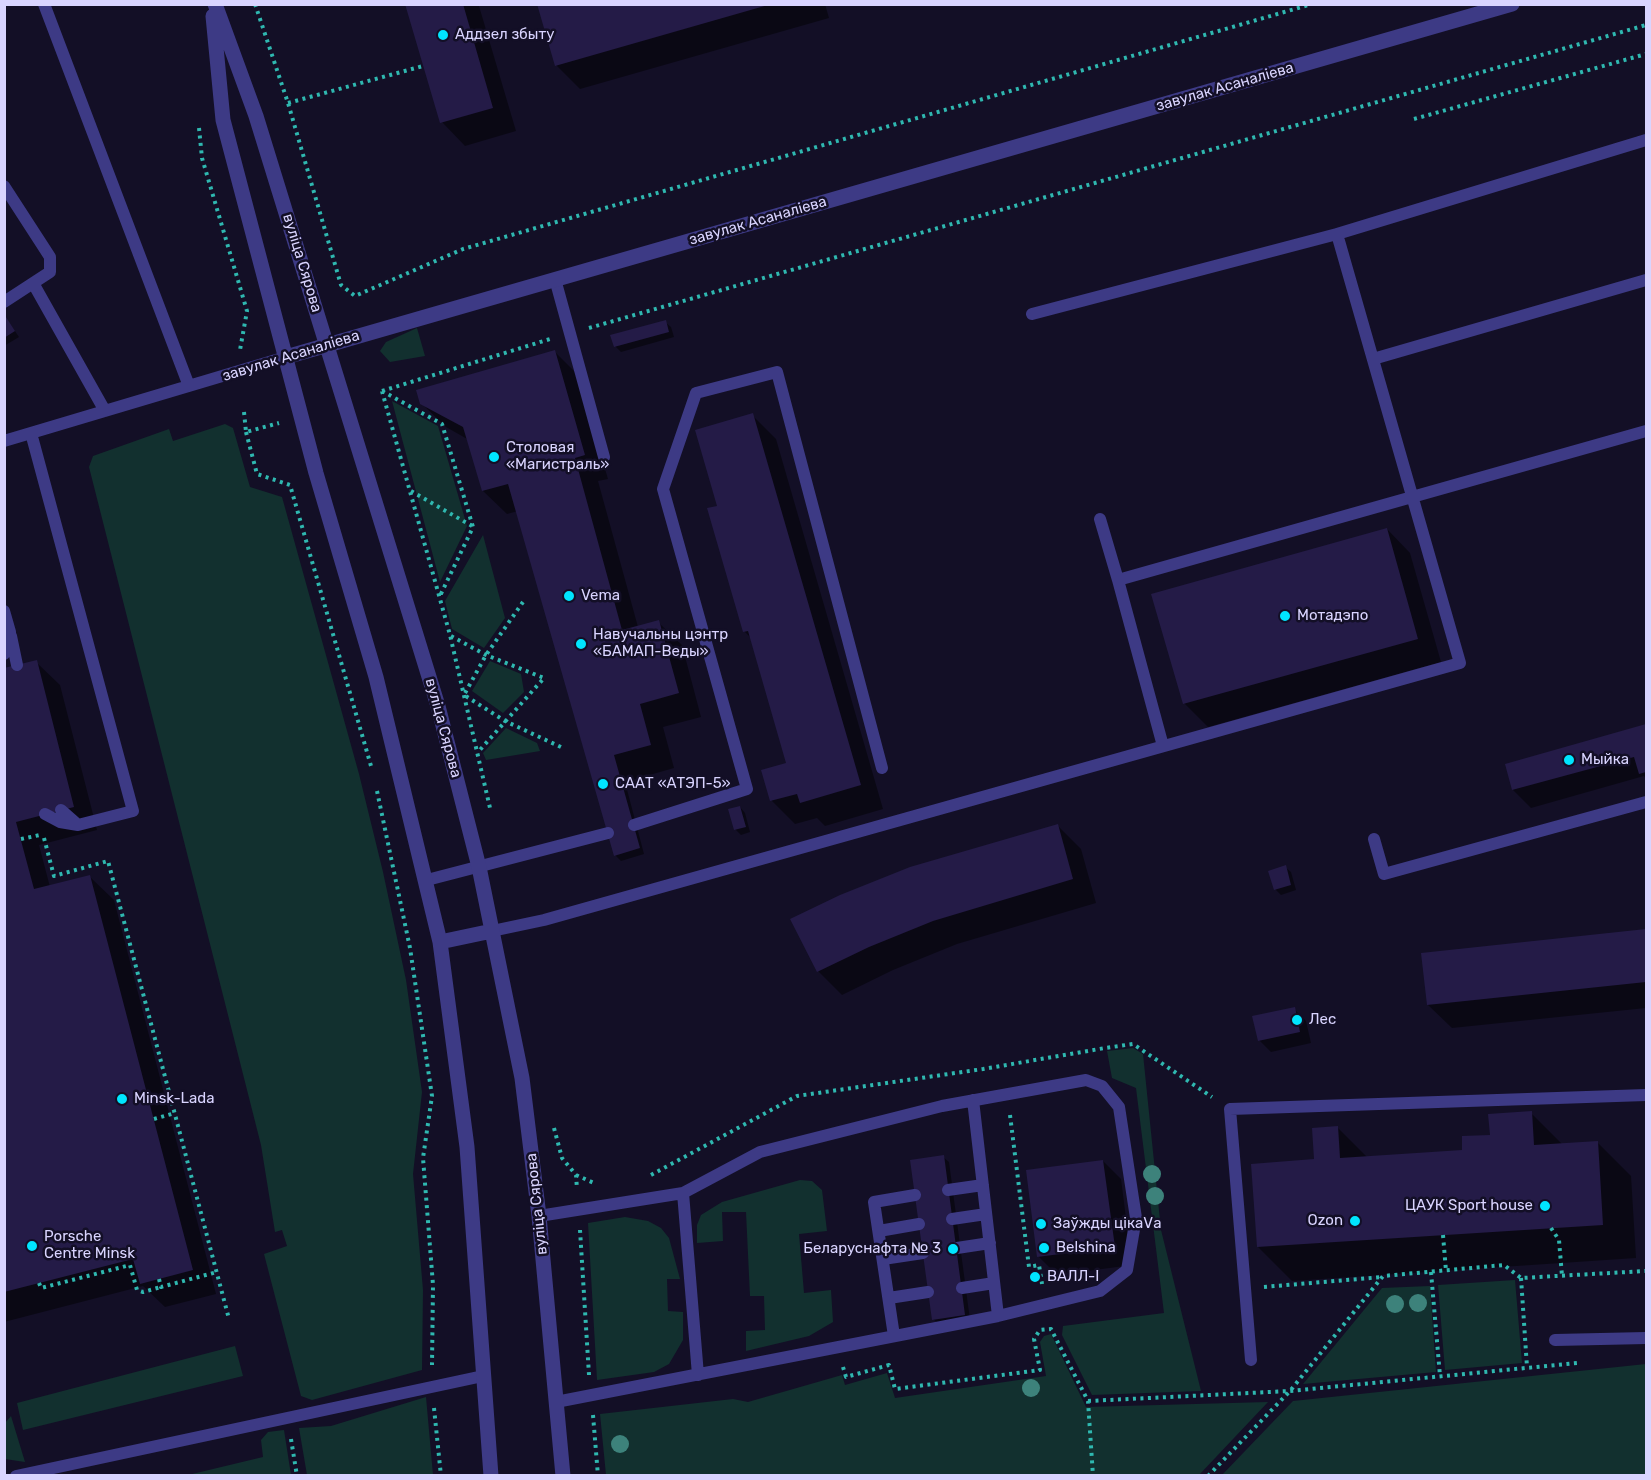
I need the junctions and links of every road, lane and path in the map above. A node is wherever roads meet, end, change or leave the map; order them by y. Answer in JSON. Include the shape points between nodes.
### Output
{"nodes":[{"id":1,"x":44,"y":4,"type":"edge"},
{"id":2,"x":214,"y":4,"type":"edge"},
{"id":3,"x":255,"y":4,"type":"edge"},
{"id":4,"x":1312,"y":4,"type":"edge"},
{"id":5,"x":1512,"y":4,"type":"edge"},
{"id":6,"x":1647,"y":25,"type":"edge"},
{"id":7,"x":1647,"y":54,"type":"edge"},
{"id":8,"x":423,"y":66,"type":"dead end"},
{"id":9,"x":288,"y":103,"type":"junction"},
{"id":10,"x":1414,"y":119,"type":"dead end"},
{"id":11,"x":1647,"y":140,"type":"edge"},
{"id":12,"x":4,"y":186,"type":"edge"},
{"id":13,"x":1337,"y":234,"type":"junction"},
{"id":14,"x":555,"y":279,"type":"junction"},
{"id":15,"x":1647,"y":280,"type":"edge"},
{"id":16,"x":33,"y":283,"type":"junction"},
{"id":17,"x":4,"y":302,"type":"edge"},
{"id":18,"x":247,"y":311,"type":"dead end"},
{"id":19,"x":1032,"y":314,"type":"dead end"},
{"id":20,"x":570,"y":333,"type":"junction"},
{"id":21,"x":327,"y":345,"type":"junction"},
{"id":22,"x":240,"y":350,"type":"dead end"},
{"id":23,"x":286,"y":357,"type":"junction"},
{"id":24,"x":1373,"y":359,"type":"junction"},
{"id":25,"x":189,"y":386,"type":"junction"},
{"id":26,"x":382,"y":391,"type":"junction"},
{"id":27,"x":105,"y":411,"type":"junction"},
{"id":28,"x":244,"y":412,"type":"dead end"},
{"id":29,"x":435,"y":413,"type":"dead end"},
{"id":30,"x":433,"y":418,"type":"junction"},
{"id":31,"x":279,"y":423,"type":"dead end"},
{"id":32,"x":1647,"y":431,"type":"edge"},
{"id":33,"x":246,"y":432,"type":"junction"},
{"id":34,"x":31,"y":434,"type":"junction"},
{"id":35,"x":4,"y":441,"type":"edge"},
{"id":36,"x":604,"y":457,"type":"dead end"},
{"id":37,"x":410,"y":491,"type":"junction"},
{"id":38,"x":1412,"y":495,"type":"junction"},
{"id":39,"x":1100,"y":519,"type":"dead end"},
{"id":40,"x":473,"y":526,"type":"junction"},
{"id":41,"x":1118,"y":580,"type":"junction"},
{"id":42,"x":439,"y":599,"type":"junction"},
{"id":43,"x":523,"y":602,"type":"dead end"},
{"id":44,"x":4,"y":611,"type":"edge"},
{"id":45,"x":10,"y":632,"type":"junction"},
{"id":46,"x":450,"y":635,"type":"junction"},
{"id":47,"x":4,"y":654,"type":"edge"},
{"id":48,"x":486,"y":655,"type":"junction"},
{"id":49,"x":17,"y":665,"type":"dead end"},
{"id":50,"x":464,"y":695,"type":"junction"},
{"id":51,"x":505,"y":721,"type":"junction"},
{"id":52,"x":1163,"y":746,"type":"junction"},
{"id":53,"x":563,"y":748,"type":"dead end"},
{"id":54,"x":479,"y":752,"type":"junction"},
{"id":55,"x":882,"y":768,"type":"dead end"},
{"id":56,"x":374,"y":774,"type":"dead end"},
{"id":57,"x":376,"y":785,"type":"dead end"},
{"id":58,"x":1647,"y":802,"type":"edge"},
{"id":59,"x":61,"y":810,"type":"dead end"},
{"id":60,"x":45,"y":814,"type":"dead end"},
{"id":61,"x":492,"y":818,"type":"dead end"},
{"id":62,"x":78,"y":825,"type":"junction"},
{"id":63,"x":634,"y":825,"type":"dead end"},
{"id":64,"x":608,"y":833,"type":"dead end"},
{"id":65,"x":21,"y":839,"type":"dead end"},
{"id":66,"x":1374,"y":839,"type":"dead end"},
{"id":67,"x":479,"y":867,"type":"junction"},
{"id":68,"x":427,"y":880,"type":"junction"},
{"id":69,"x":492,"y":931,"type":"junction"},
{"id":70,"x":440,"y":942,"type":"junction"},
{"id":71,"x":1647,"y":1095,"type":"edge"},
{"id":72,"x":973,"y":1100,"type":"junction"},
{"id":73,"x":1230,"y":1109,"type":"junction"},
{"id":74,"x":175,"y":1113,"type":"junction"},
{"id":75,"x":154,"y":1119,"type":"dead end"},
{"id":76,"x":553,"y":1126,"type":"dead end"},
{"id":77,"x":1012,"y":1135,"type":"dead end"},
{"id":78,"x":576,"y":1175,"type":"junction"},
{"id":79,"x":640,"y":1180,"type":"dead end"},
{"id":80,"x":601,"y":1183,"type":"dead end"},
{"id":81,"x":983,"y":1185,"type":"junction"},
{"id":82,"x":948,"y":1190,"type":"dead end"},
{"id":83,"x":683,"y":1193,"type":"junction"},
{"id":84,"x":915,"y":1196,"type":"dead end"},
{"id":85,"x":579,"y":1209,"type":"junction"},
{"id":86,"x":986,"y":1214,"type":"junction"},
{"id":87,"x":539,"y":1216,"type":"junction"},
{"id":88,"x":952,"y":1219,"type":"dead end"},
{"id":89,"x":919,"y":1224,"type":"dead end"},
{"id":90,"x":1551,"y":1228,"type":"dead end"},
{"id":91,"x":879,"y":1231,"type":"junction"},
{"id":92,"x":1443,"y":1235,"type":"dead end"},
{"id":93,"x":990,"y":1243,"type":"junction"},
{"id":94,"x":957,"y":1248,"type":"dead end"},
{"id":95,"x":923,"y":1253,"type":"dead end"},
{"id":96,"x":883,"y":1259,"type":"junction"},
{"id":97,"x":1446,"y":1271,"type":"junction"},
{"id":98,"x":1647,"y":1271,"type":"edge"},
{"id":99,"x":217,"y":1272,"type":"junction"},
{"id":100,"x":1431,"y":1272,"type":"junction"},
{"id":101,"x":1383,"y":1276,"type":"junction"},
{"id":102,"x":1562,"y":1276,"type":"junction"},
{"id":103,"x":1521,"y":1278,"type":"junction"},
{"id":104,"x":159,"y":1279,"type":"dead end"},
{"id":105,"x":39,"y":1283,"type":"dead end"},
{"id":106,"x":994,"y":1283,"type":"junction"},
{"id":107,"x":1042,"y":1286,"type":"dead end"},
{"id":108,"x":161,"y":1287,"type":"junction"},
{"id":109,"x":962,"y":1288,"type":"dead end"},
{"id":110,"x":1245,"y":1288,"type":"junction"},
{"id":111,"x":928,"y":1292,"type":"dead end"},
{"id":112,"x":889,"y":1298,"type":"junction"},
{"id":113,"x":998,"y":1316,"type":"junction"},
{"id":114,"x":229,"y":1319,"type":"dead end"},
{"id":115,"x":894,"y":1336,"type":"junction"},
{"id":116,"x":1647,"y":1338,"type":"edge"},
{"id":117,"x":1555,"y":1340,"type":"dead end"},
{"id":118,"x":1251,"y":1360,"type":"dead end"},
{"id":119,"x":1585,"y":1363,"type":"dead end"},
{"id":120,"x":1527,"y":1367,"type":"junction"},
{"id":121,"x":698,"y":1375,"type":"junction"},
{"id":122,"x":483,"y":1376,"type":"junction"},
{"id":123,"x":1440,"y":1376,"type":"junction"},
{"id":124,"x":846,"y":1377,"type":"dead end"},
{"id":125,"x":432,"y":1385,"type":"junction"},
{"id":126,"x":1290,"y":1391,"type":"junction"},
{"id":127,"x":591,"y":1396,"type":"junction"},
{"id":128,"x":1088,"y":1401,"type":"junction"},
{"id":129,"x":556,"y":1402,"type":"junction"},
{"id":130,"x":288,"y":1418,"type":"junction"},
{"id":131,"x":16,"y":1476,"type":"edge"},
{"id":132,"x":297,"y":1476,"type":"edge"},
{"id":133,"x":441,"y":1476,"type":"edge"},
{"id":134,"x":491,"y":1476,"type":"edge"},
{"id":135,"x":563,"y":1476,"type":"edge"},
{"id":136,"x":598,"y":1476,"type":"edge"},
{"id":137,"x":1094,"y":1476,"type":"edge"},
{"id":138,"x":1208,"y":1476,"type":"edge"}],
"edges":[{"from":1,"to":25,"type":"lane"},
{"from":2,"to":21,"type":"street","name":"вуліца Сярова","via":[[256,116]]},
{"from":2,"to":23,"type":"street","name":"вуліца Сярова","via":[[223,120]]},
{"from":3,"to":9,"type":"path"},
{"from":4,"to":9,"type":"path","via":[[463,249],[356,296],[341,285]]},
{"from":5,"to":14,"type":"street","name":"завулак Асаналіева"},
{"from":6,"to":20,"type":"path"},
{"from":7,"to":10,"type":"path"},
{"from":8,"to":9,"type":"path"},
{"from":11,"to":13,"type":"lane"},
{"from":12,"to":16,"type":"lane","via":[[50,257],[50,272]]},
{"from":13,"to":19,"type":"lane"},
{"from":13,"to":24,"type":"lane"},
{"from":14,"to":20,"type":"lane"},
{"from":14,"to":21,"type":"street","name":"завулак Асаналіева"},
{"from":15,"to":24,"type":"lane"},
{"from":16,"to":17,"type":"lane"},
{"from":16,"to":27,"type":"lane"},
{"from":18,"to":22,"type":"path"},
{"from":20,"to":26,"type":"path"},
{"from":20,"to":36,"type":"lane"},
{"from":21,"to":23,"type":"street","name":"завулак Асаналіева"},
{"from":21,"to":67,"type":"street","name":"вуліца Сярова","via":[[438,706]]},
{"from":23,"to":25,"type":"lane","name":"завулак Асаналіева"},
{"from":23,"to":68,"type":"street","name":"вуліца Сярова","via":[[376,677]]},
{"from":24,"to":38,"type":"lane"},
{"from":25,"to":27,"type":"lane","name":"завулак Асаналіева"},
{"from":26,"to":30,"type":"path"},
{"from":26,"to":37,"type":"path"},
{"from":27,"to":34,"type":"lane","name":"завулак Асаналіева"},
{"from":28,"to":33,"type":"path"},
{"from":29,"to":30,"type":"path"},
{"from":30,"to":40,"type":"path","via":[[442,424]]},
{"from":31,"to":33,"type":"path"},
{"from":32,"to":38,"type":"lane"},
{"from":33,"to":56,"type":"path","via":[[257,474],[290,485]]},
{"from":34,"to":35,"type":"lane","name":"завулак Асаналіева"},
{"from":34,"to":62,"type":"lane","via":[[133,810]]},
{"from":37,"to":40,"type":"path"},
{"from":37,"to":42,"type":"path"},
{"from":38,"to":41,"type":"lane"},
{"from":38,"to":52,"type":"lane","via":[[1460,663]]},
{"from":39,"to":41,"type":"lane"},
{"from":40,"to":42,"type":"path"},
{"from":41,"to":52,"type":"lane"},
{"from":42,"to":46,"type":"path"},
{"from":43,"to":48,"type":"path"},
{"from":44,"to":45,"type":"lane"},
{"from":45,"to":47,"type":"lane"},
{"from":45,"to":49,"type":"lane"},
{"from":46,"to":48,"type":"path"},
{"from":46,"to":50,"type":"path"},
{"from":48,"to":50,"type":"path"},
{"from":48,"to":51,"type":"path","via":[[544,678]]},
{"from":50,"to":51,"type":"path"},
{"from":50,"to":54,"type":"path"},
{"from":51,"to":53,"type":"path"},
{"from":51,"to":54,"type":"path"},
{"from":52,"to":69,"type":"lane","via":[[555,917]]},
{"from":54,"to":61,"type":"path"},
{"from":55,"to":63,"type":"lane","via":[[777,372],[696,393],[663,489],[747,789]]},
{"from":57,"to":125,"type":"path","via":[[410,948],[432,1096],[423,1158],[433,1285]]},
{"from":58,"to":66,"type":"lane","via":[[1384,874]]},
{"from":59,"to":62,"type":"lane"},
{"from":60,"to":62,"type":"lane"},
{"from":64,"to":67,"type":"lane"},
{"from":65,"to":74,"type":"path","via":[[44,834],[54,876],[108,861]]},
{"from":67,"to":68,"type":"lane"},
{"from":67,"to":69,"type":"street","name":"вуліца Сярова"},
{"from":68,"to":70,"type":"street","name":"вуліца Сярова"},
{"from":69,"to":70,"type":"street"},
{"from":69,"to":87,"type":"street","name":"вуліца Сярова","via":[[522,1077]]},
{"from":70,"to":122,"type":"street","name":"вуліца Сярова","via":[[467,1147]]},
{"from":71,"to":73,"type":"lane"},
{"from":72,"to":81,"type":"lane"},
{"from":72,"to":83,"type":"lane","via":[[760,1152]]},
{"from":72,"to":113,"type":"lane","via":[[1086,1080],[1102,1086],[1119,1107],[1136,1218],[1127,1270],[1100,1291]]},
{"from":73,"to":79,"type":"path","via":[[1133,1044],[797,1096]]},
{"from":73,"to":110,"type":"lane"},
{"from":74,"to":75,"type":"path"},
{"from":74,"to":99,"type":"path"},
{"from":76,"to":78,"type":"path","via":[[562,1158]]},
{"from":77,"to":107,"type":"path","via":[[1029,1267],[1039,1265]]},
{"from":78,"to":80,"type":"path","via":[[591,1184]]},
{"from":78,"to":85,"type":"path"},
{"from":81,"to":82,"type":"lane"},
{"from":81,"to":86,"type":"lane"},
{"from":83,"to":85,"type":"lane"},
{"from":83,"to":121,"type":"lane"},
{"from":84,"to":91,"type":"lane","via":[[874,1202]]},
{"from":85,"to":87,"type":"lane"},
{"from":85,"to":127,"type":"path"},
{"from":86,"to":88,"type":"lane"},
{"from":86,"to":93,"type":"lane"},
{"from":87,"to":129,"type":"street","name":"вуліца Сярова"},
{"from":89,"to":91,"type":"lane"},
{"from":90,"to":102,"type":"path","via":[[1559,1240]]},
{"from":91,"to":96,"type":"lane"},
{"from":92,"to":97,"type":"path"},
{"from":93,"to":94,"type":"lane"},
{"from":93,"to":106,"type":"lane"},
{"from":95,"to":96,"type":"lane"},
{"from":96,"to":112,"type":"lane"},
{"from":97,"to":100,"type":"path"},
{"from":97,"to":103,"type":"path","via":[[1504,1265]]},
{"from":98,"to":102,"type":"path"},
{"from":99,"to":108,"type":"path"},
{"from":99,"to":114,"type":"path"},
{"from":100,"to":101,"type":"path"},
{"from":100,"to":123,"type":"path"},
{"from":101,"to":110,"type":"path"},
{"from":101,"to":126,"type":"path"},
{"from":102,"to":103,"type":"path"},
{"from":103,"to":120,"type":"path"},
{"from":104,"to":108,"type":"path"},
{"from":105,"to":108,"type":"path","via":[[41,1288],[130,1264],[136,1290]]},
{"from":106,"to":109,"type":"lane"},
{"from":106,"to":113,"type":"lane"},
{"from":110,"to":118,"type":"lane"},
{"from":111,"to":112,"type":"lane"},
{"from":112,"to":115,"type":"lane"},
{"from":113,"to":115,"type":"lane"},
{"from":115,"to":121,"type":"lane"},
{"from":116,"to":117,"type":"lane"},
{"from":119,"to":120,"type":"path"},
{"from":120,"to":123,"type":"path"},
{"from":121,"to":127,"type":"lane"},
{"from":122,"to":125,"type":"lane"},
{"from":122,"to":134,"type":"street","name":"вуліца Сярова"},
{"from":123,"to":126,"type":"path"},
{"from":124,"to":128,"type":"path","via":[[889,1365],[895,1389],[1040,1370],[1034,1339],[1040,1330],[1051,1329]]},
{"from":125,"to":130,"type":"lane"},
{"from":125,"to":133,"type":"path"},
{"from":126,"to":128,"type":"path"},
{"from":126,"to":138,"type":"path"},
{"from":127,"to":129,"type":"lane"},
{"from":127,"to":136,"type":"path"},
{"from":128,"to":137,"type":"path"},
{"from":129,"to":135,"type":"street","name":"вуліца Сярова"},
{"from":130,"to":131,"type":"lane"},
{"from":130,"to":132,"type":"path"}]}
